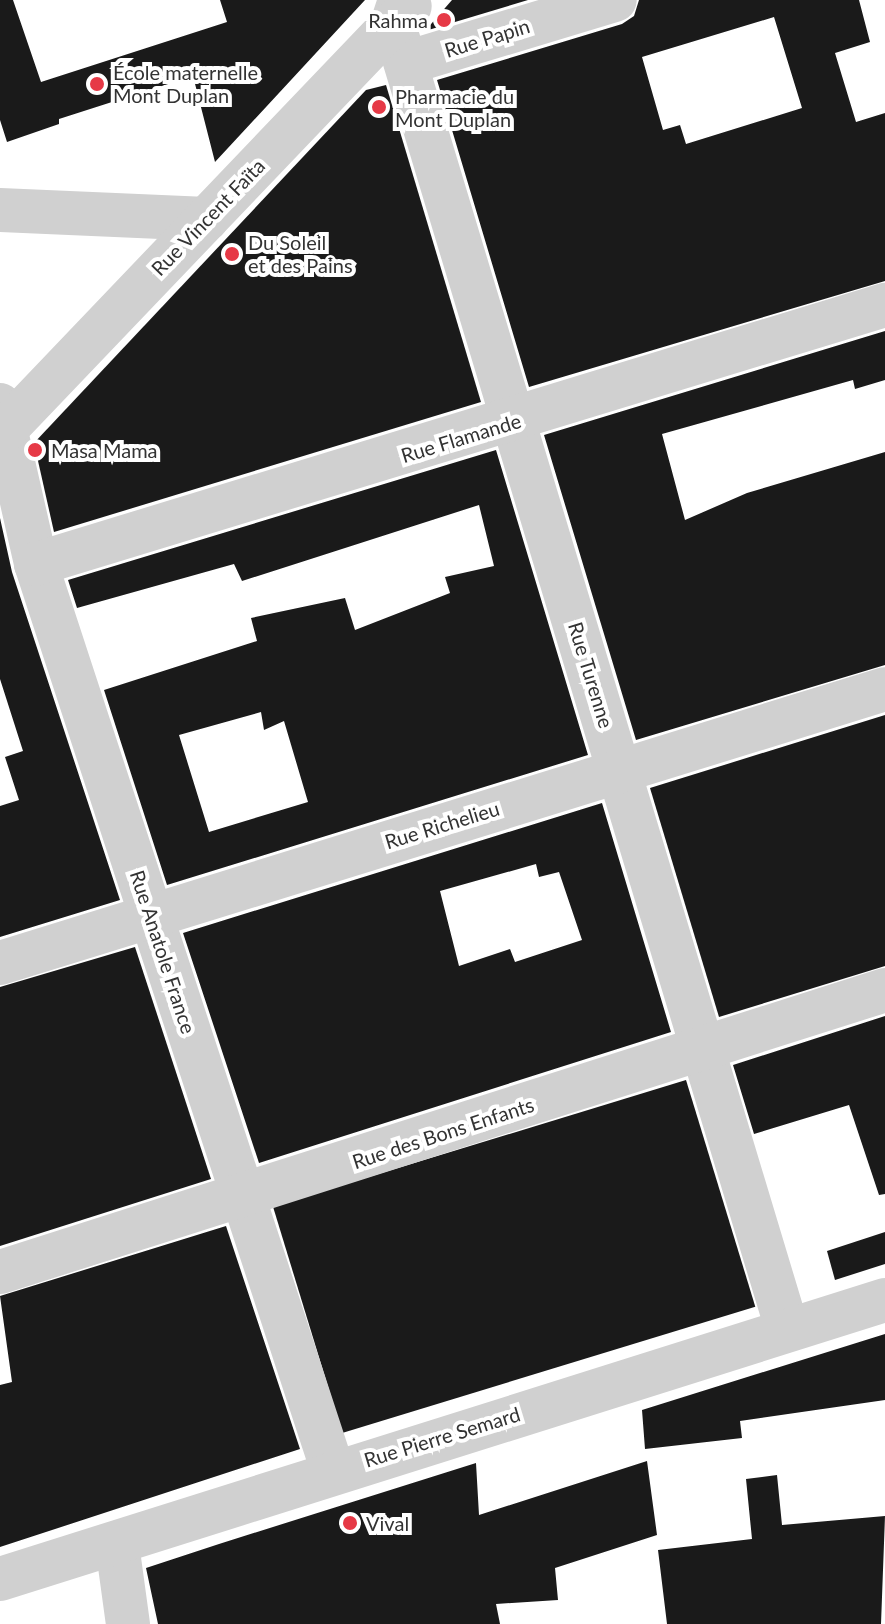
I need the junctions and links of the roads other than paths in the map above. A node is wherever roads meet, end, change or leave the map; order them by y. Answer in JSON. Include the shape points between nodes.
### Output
{"nodes":[{"id":1,"x":615,"y":0,"type":"edge"},
{"id":2,"x":403,"y":7,"type":"edge"},
{"id":3,"x":406,"y":63,"type":"junction"},
{"id":4,"x":0,"y":210,"type":"edge"},
{"id":5,"x":207,"y":219,"type":"junction"},
{"id":6,"x":885,"y":305,"type":"edge"},
{"id":7,"x":515,"y":422,"type":"junction"},
{"id":8,"x":2,"y":423,"type":"edge"},
{"id":9,"x":36,"y":564,"type":"junction"},
{"id":10,"x":885,"y":689,"type":"edge"},
{"id":11,"x":619,"y":771,"type":"junction"},
{"id":12,"x":152,"y":915,"type":"junction"},
{"id":13,"x":0,"y":963,"type":"edge"},
{"id":14,"x":885,"y":990,"type":"edge"},
{"id":15,"x":701,"y":1049,"type":"junction"},
{"id":16,"x":240,"y":1198,"type":"junction"},
{"id":17,"x":0,"y":1272,"type":"edge"},
{"id":18,"x":885,"y":1300,"type":"edge"},
{"id":19,"x":787,"y":1329,"type":"junction"},
{"id":20,"x":333,"y":1471,"type":"junction"},
{"id":21,"x":117,"y":1544,"type":"junction"},
{"id":22,"x":0,"y":1579,"type":"edge"},
{"id":23,"x":128,"y":1624,"type":"edge"}],
"edges":[{"from":1,"to":3,"type":"street","name":"Rue Papin"},
{"from":2,"to":3,"type":"street","name":"Rue Turenne"},
{"from":2,"to":5,"type":"street","name":"Rue Vincent Faïta"},
{"from":3,"to":7,"type":"street","name":"Rue Turenne"},
{"from":4,"to":5,"type":"street"},
{"from":5,"to":8,"type":"street","name":"Rue Vincent Faïta"},
{"from":6,"to":7,"type":"street","name":"Rue Flamande"},
{"from":7,"to":9,"type":"street","name":"Rue Flamande"},
{"from":7,"to":11,"type":"street","name":"Rue Turenne"},
{"from":8,"to":9,"type":"street","name":"Rue Anatole France"},
{"from":9,"to":12,"type":"street","name":"Rue Anatole France"},
{"from":10,"to":11,"type":"street","name":"Rue Richelieu"},
{"from":11,"to":12,"type":"street","name":"Rue Richelieu"},
{"from":11,"to":15,"type":"street","name":"Rue Turenne"},
{"from":12,"to":13,"type":"street","name":"Rue Richelieu"},
{"from":12,"to":16,"type":"street","name":"Rue Anatole France"},
{"from":14,"to":15,"type":"street","name":"Rue des Bons Enfants"},
{"from":15,"to":16,"type":"street","name":"Rue des Bons Enfants"},
{"from":15,"to":19,"type":"street","name":"Rue Turenne"},
{"from":16,"to":17,"type":"street","name":"Rue des Bons Enfants"},
{"from":16,"to":20,"type":"street","name":"Rue Anatole France"},
{"from":18,"to":19,"type":"street","name":"Rue Pierre Semard"},
{"from":19,"to":20,"type":"street","name":"Rue Pierre Semard"},
{"from":20,"to":21,"type":"street","name":"Rue Pierre Semard"},
{"from":21,"to":22,"type":"street","name":"Rue Pierre Semard"},
{"from":21,"to":23,"type":"street"}]}
